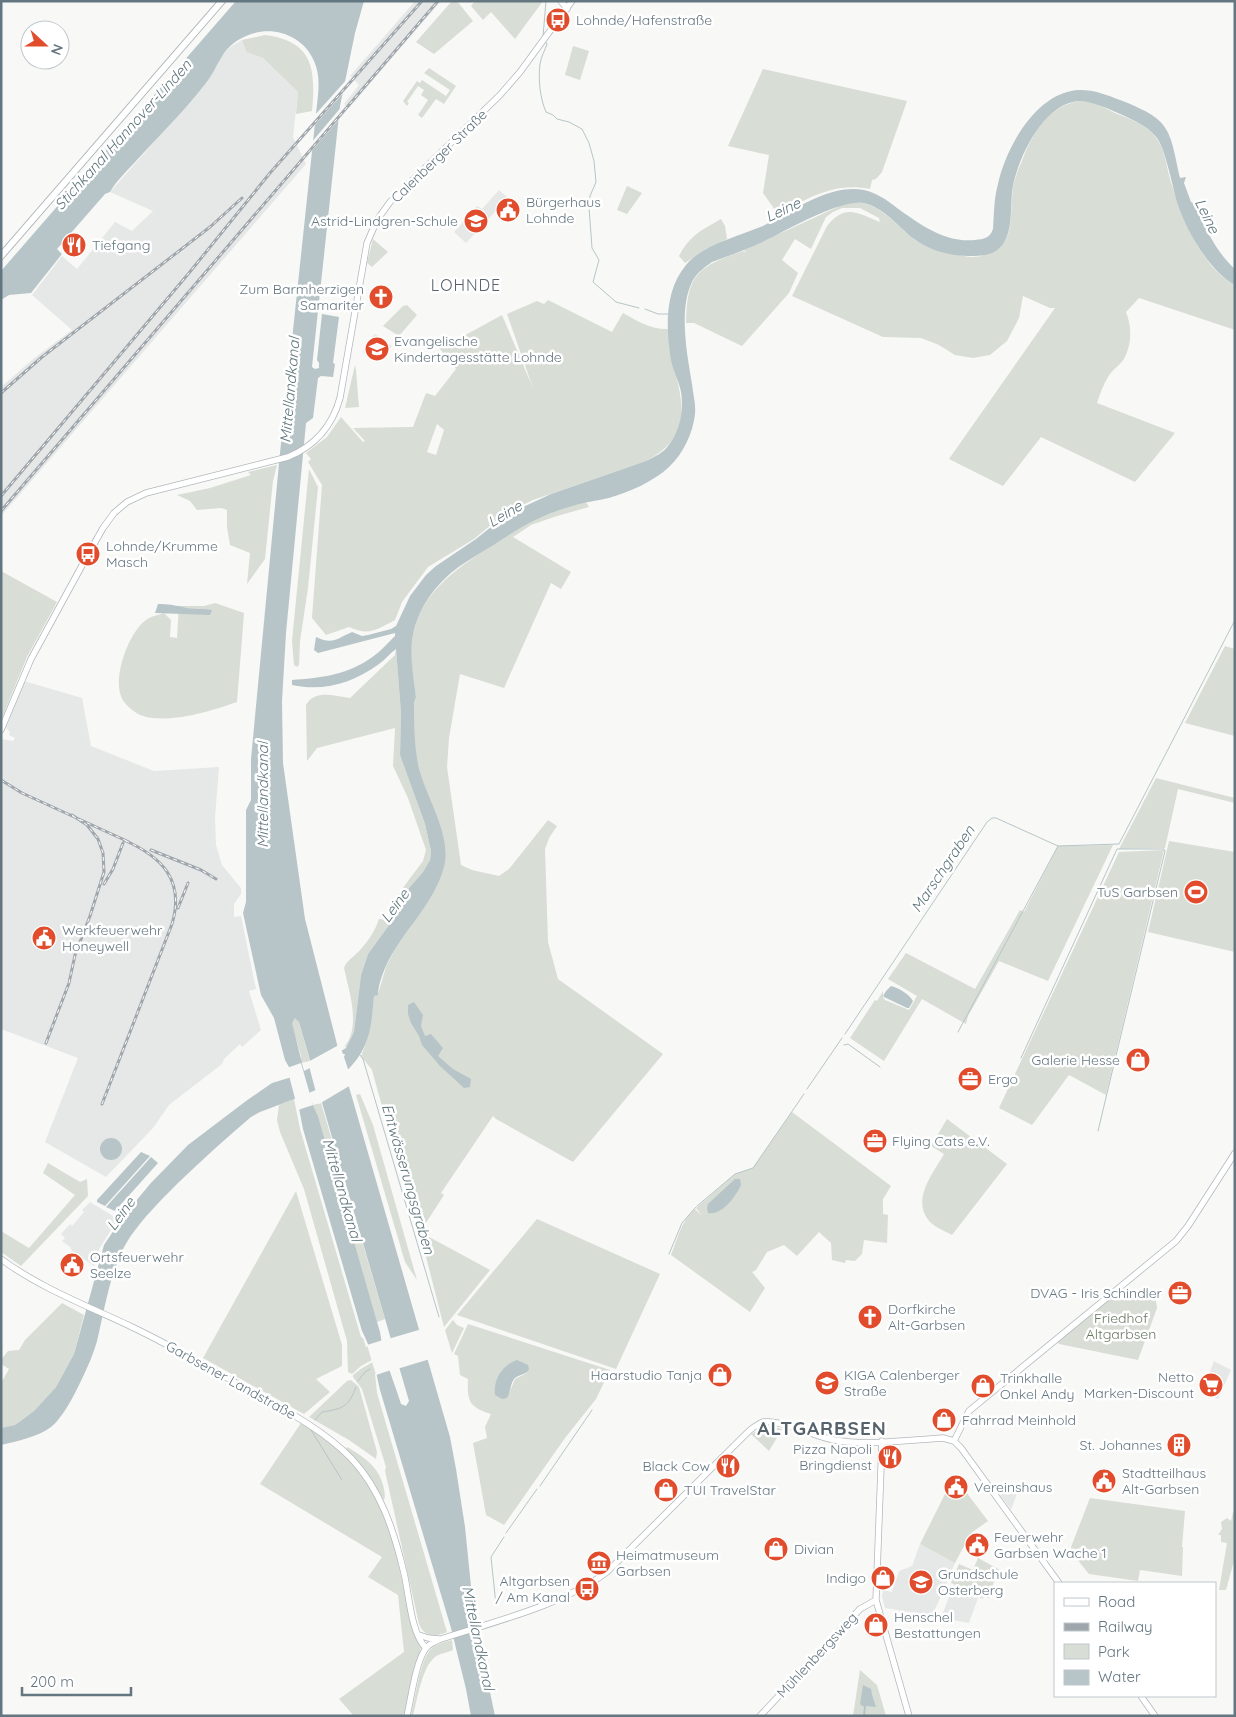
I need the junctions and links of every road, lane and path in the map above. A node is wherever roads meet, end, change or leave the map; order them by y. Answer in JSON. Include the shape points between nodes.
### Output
{"nodes":[{"id":1,"x":222,"y":1,"type":"edge"},
{"id":2,"x":561,"y":1,"type":"edge"},
{"id":3,"x":572,"y":1,"type":"edge"},
{"id":4,"x":566,"y":9,"type":"junction"},
{"id":5,"x":1,"y":256,"type":"edge"},
{"id":6,"x":1,"y":730,"type":"edge"},
{"id":7,"x":1235,"y":1153,"type":"edge"},
{"id":8,"x":1,"y":1259,"type":"edge"},
{"id":9,"x":882,"y":1441,"type":"junction"},
{"id":10,"x":954,"y":1441,"type":"junction"},
{"id":11,"x":1058,"y":1582,"type":"edge"},
{"id":12,"x":876,"y":1600,"type":"junction"},
{"id":13,"x":419,"y":1635,"type":"junction"},
{"id":14,"x":441,"y":1639,"type":"junction"},
{"id":15,"x":428,"y":1647,"type":"junction"},
{"id":16,"x":1142,"y":1697,"type":"edge"},
{"id":17,"x":407,"y":1716,"type":"edge"},
{"id":18,"x":760,"y":1716,"type":"edge"},
{"id":19,"x":909,"y":1716,"type":"edge"},
{"id":20,"x":1155,"y":1716,"type":"edge"}],
"edges":[{"from":1,"to":5,"type":"main road"},
{"from":2,"to":4,"type":"street"},
{"from":3,"to":4,"type":"street","name":"Calenberger Straße"},
{"from":4,"to":6,"type":"street","name":"Calenberger Straße","via":[[496,99],[390,202],[377,220],[366,244],[337,407],[322,434],[306,448],[277,460],[146,493],[114,513],[19,683]]},
{"from":7,"to":10,"type":"street","via":[[1176,1240],[969,1410]]},
{"from":8,"to":13,"type":"street","name":"Garbsener Landstraße","via":[[67,1296],[170,1345],[302,1419],[340,1447],[361,1470],[390,1522]]},
{"from":9,"to":10,"type":"street","via":[[943,1438]]},
{"from":9,"to":12,"type":"street"},
{"from":9,"to":14,"type":"street","via":[[837,1440],[776,1423],[760,1424],[750,1430],[595,1581],[570,1594]]},
{"from":10,"to":11,"type":"street"},
{"from":12,"to":18,"type":"street","name":"Mühlenbergsweg","via":[[860,1608]]},
{"from":12,"to":19,"type":"street"},
{"from":13,"to":14,"type":"street"},
{"from":13,"to":15,"type":"street"},
{"from":14,"to":15,"type":"street"},
{"from":15,"to":17,"type":"street","via":[[418,1667]]},
{"from":16,"to":20,"type":"street"}]}
